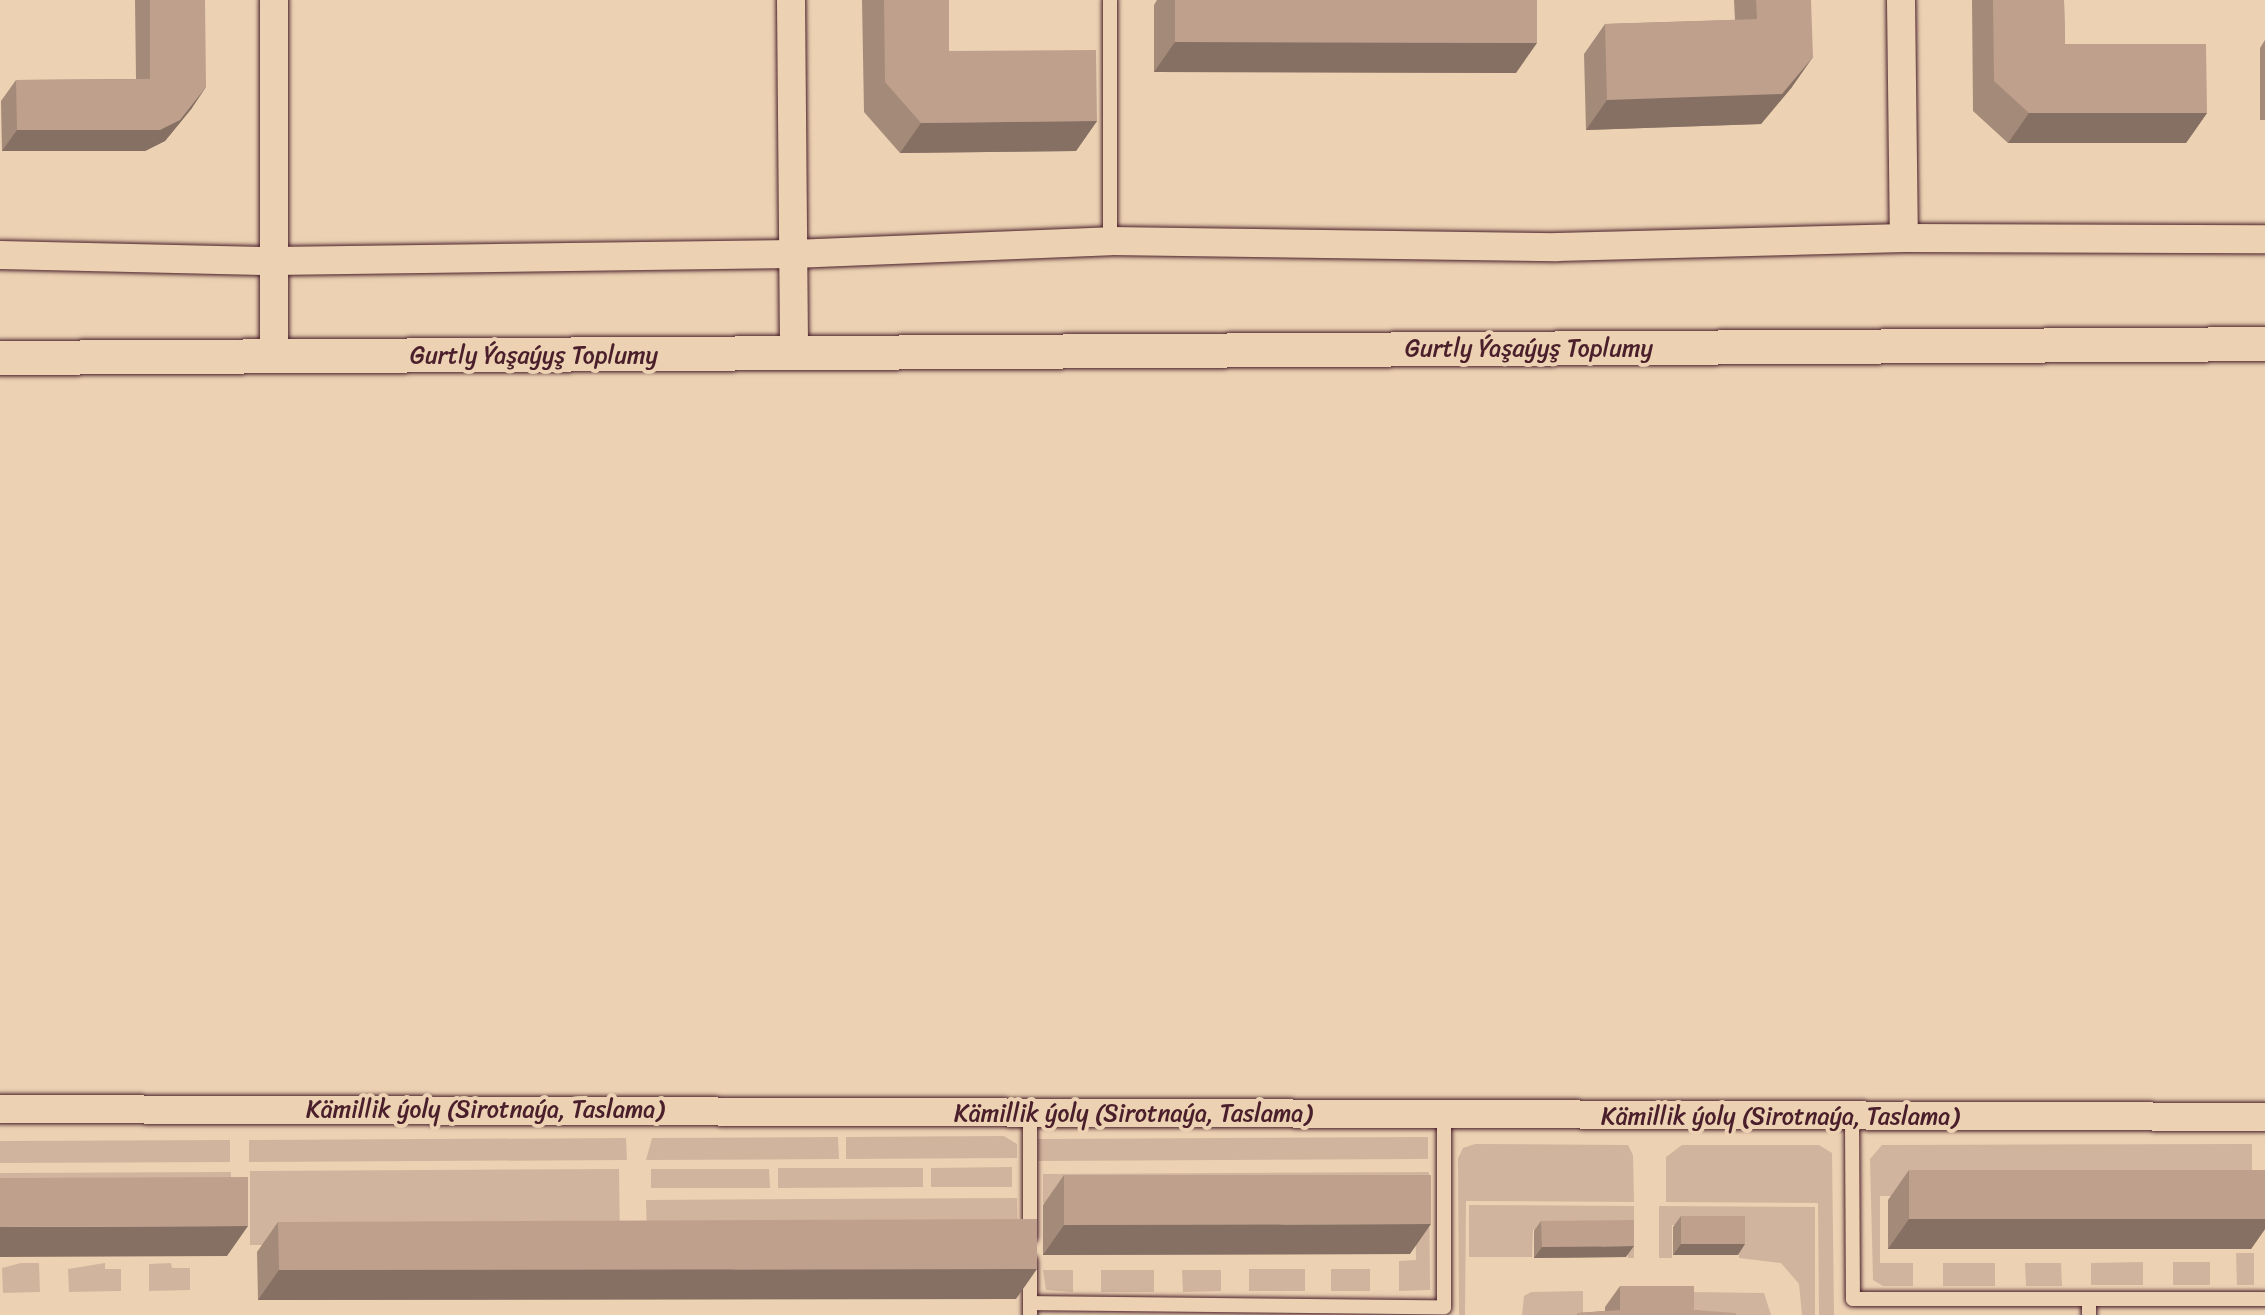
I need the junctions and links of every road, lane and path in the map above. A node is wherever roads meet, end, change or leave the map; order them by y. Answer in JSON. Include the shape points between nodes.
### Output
{"nodes":[{"id":1,"x":274,"y":0,"type":"edge"},
{"id":2,"x":791,"y":0,"type":"edge"},
{"id":3,"x":1110,"y":0,"type":"edge"},
{"id":4,"x":1901,"y":0,"type":"edge"},
{"id":5,"x":1904,"y":238,"type":"junction"},
{"id":6,"x":2265,"y":239,"type":"edge"},
{"id":7,"x":1110,"y":241,"type":"junction"},
{"id":8,"x":793,"y":254,"type":"junction"},
{"id":9,"x":0,"y":255,"type":"edge"},
{"id":10,"x":274,"y":261,"type":"junction"},
{"id":11,"x":2265,"y":344,"type":"edge"},
{"id":12,"x":794,"y":354,"type":"junction"},
{"id":13,"x":274,"y":357,"type":"junction"},
{"id":14,"x":0,"y":358,"type":"edge"},
{"id":15,"x":0,"y":1109,"type":"edge"},
{"id":16,"x":1030,"y":1113,"type":"junction"},
{"id":17,"x":1444,"y":1116,"type":"junction"},
{"id":18,"x":2265,"y":1117,"type":"edge"},
{"id":19,"x":1852,"y":1118,"type":"junction"},
{"id":20,"x":2089,"y":1299,"type":"junction"},
{"id":21,"x":2265,"y":1299,"type":"edge"},
{"id":22,"x":2265,"y":1308,"type":"edge"},
{"id":23,"x":1030,"y":1309,"type":"edge"},
{"id":24,"x":2089,"y":1315,"type":"edge"},
{"id":25,"x":2264,"y":1315,"type":"edge"}],
"edges":[{"from":1,"to":10,"type":"street"},
{"from":2,"to":8,"type":"street"},
{"from":3,"to":7,"type":"lane"},
{"from":4,"to":5,"type":"street"},
{"from":5,"to":6,"type":"street"},
{"from":5,"to":7,"type":"street","via":[[1557,247]]},
{"from":7,"to":8,"type":"street"},
{"from":8,"to":10,"type":"street"},
{"from":8,"to":12,"type":"street"},
{"from":9,"to":10,"type":"street"},
{"from":10,"to":13,"type":"street"},
{"from":11,"to":12,"type":"street","name":"Gurtly Ýaşaýyş Toplumy"},
{"from":12,"to":13,"type":"street","name":"Gurtly Ýaşaýyş Toplumy"},
{"from":13,"to":14,"type":"street","name":"Gurtly Ýaşaýyş Toplumy"},
{"from":15,"to":16,"type":"street","name":"Kämillik ýoly (Sirotnaýa, Taslama)"},
{"from":16,"to":17,"type":"street","name":"Kämillik ýoly (Sirotnaýa, Taslama)"},
{"from":16,"to":23,"type":"lane"},
{"from":17,"to":19,"type":"street","name":"Kämillik ýoly (Sirotnaýa, Taslama)"},
{"from":17,"to":23,"type":"lane","via":[[1444,1307]]},
{"from":18,"to":19,"type":"street","name":"Kämillik ýoly (Sirotnaýa, Taslama)"},
{"from":19,"to":20,"type":"lane","via":[[1853,1299]]},
{"from":20,"to":21,"type":"lane"},
{"from":20,"to":24,"type":"lane"},
{"from":22,"to":25,"type":"lane"}]}
